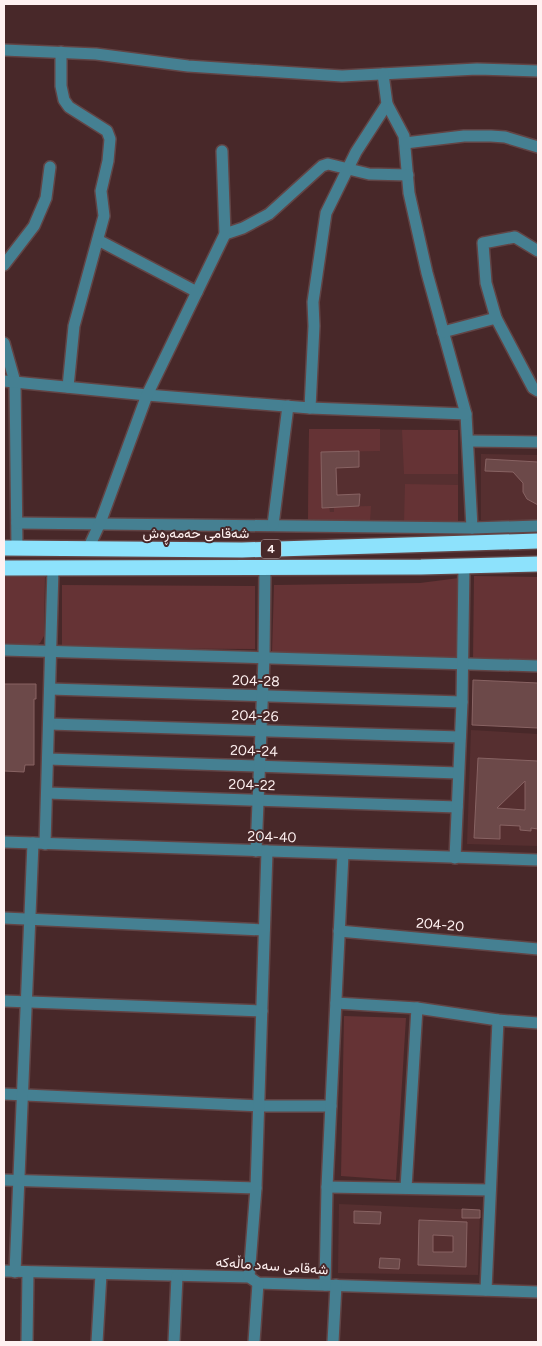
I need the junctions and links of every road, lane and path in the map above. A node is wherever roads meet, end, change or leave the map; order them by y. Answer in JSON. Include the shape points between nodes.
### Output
{"nodes":[{"id":1,"x":4,"y":50,"type":"edge"},
{"id":2,"x":61,"y":52,"type":"junction"},
{"id":3,"x":538,"y":71,"type":"edge"},
{"id":4,"x":384,"y":74,"type":"junction"},
{"id":5,"x":387,"y":104,"type":"junction"},
{"id":6,"x":405,"y":143,"type":"junction"},
{"id":7,"x":538,"y":147,"type":"edge"},
{"id":8,"x":222,"y":151,"type":"dead end"},
{"id":9,"x":50,"y":167,"type":"dead end"},
{"id":10,"x":348,"y":168,"type":"junction"},
{"id":11,"x":408,"y":175,"type":"junction"},
{"id":12,"x":225,"y":234,"type":"junction"},
{"id":13,"x":98,"y":240,"type":"junction"},
{"id":14,"x":538,"y":251,"type":"edge"},
{"id":15,"x":4,"y":265,"type":"edge"},
{"id":16,"x":197,"y":292,"type":"junction"},
{"id":17,"x":496,"y":318,"type":"junction"},
{"id":18,"x":443,"y":332,"type":"junction"},
{"id":19,"x":4,"y":343,"type":"edge"},
{"id":20,"x":10,"y":381,"type":"edge"},
{"id":21,"x":68,"y":387,"type":"junction"},
{"id":22,"x":538,"y":391,"type":"edge"},
{"id":23,"x":147,"y":395,"type":"junction"},
{"id":24,"x":288,"y":406,"type":"junction"},
{"id":25,"x":310,"y":408,"type":"junction"},
{"id":26,"x":466,"y":414,"type":"junction"},
{"id":27,"x":468,"y":442,"type":"junction"},
{"id":28,"x":538,"y":442,"type":"edge"},
{"id":29,"x":17,"y":523,"type":"junction"},
{"id":30,"x":100,"y":523,"type":"junction"},
{"id":31,"x":273,"y":525,"type":"junction"},
{"id":32,"x":538,"y":526,"type":"edge"},
{"id":33,"x":472,"y":528,"type":"junction"},
{"id":34,"x":538,"y":541,"type":"edge"},
{"id":35,"x":422,"y":544,"type":"junction"},
{"id":36,"x":10,"y":548,"type":"edge"},
{"id":37,"x":88,"y":550,"type":"junction"},
{"id":38,"x":538,"y":564,"type":"edge"},
{"id":39,"x":464,"y":566,"type":"junction"},
{"id":40,"x":420,"y":567,"type":"junction"},
{"id":41,"x":4,"y":568,"type":"edge"},
{"id":42,"x":265,"y":568,"type":"junction"},
{"id":43,"x":52,"y":570,"type":"junction"},
{"id":44,"x":4,"y":650,"type":"edge"},
{"id":45,"x":51,"y":651,"type":"junction"},
{"id":46,"x":264,"y":658,"type":"junction"},
{"id":47,"x":463,"y":664,"type":"junction"},
{"id":48,"x":538,"y":666,"type":"edge"},
{"id":49,"x":50,"y":689,"type":"junction"},
{"id":50,"x":262,"y":696,"type":"junction"},
{"id":51,"x":462,"y":702,"type":"junction"},
{"id":52,"x":49,"y":724,"type":"junction"},
{"id":53,"x":261,"y":731,"type":"junction"},
{"id":54,"x":460,"y":737,"type":"junction"},
{"id":55,"x":48,"y":759,"type":"junction"},
{"id":56,"x":260,"y":766,"type":"junction"},
{"id":57,"x":458,"y":773,"type":"junction"},
{"id":58,"x":47,"y":793,"type":"junction"},
{"id":59,"x":258,"y":800,"type":"junction"},
{"id":60,"x":457,"y":807,"type":"junction"},
{"id":61,"x":4,"y":842,"type":"edge"},
{"id":62,"x":39,"y":844,"type":"junction"},
{"id":63,"x":262,"y":851,"type":"junction"},
{"id":64,"x":343,"y":854,"type":"junction"},
{"id":65,"x":455,"y":858,"type":"junction"},
{"id":66,"x":538,"y":860,"type":"edge"},
{"id":67,"x":4,"y":918,"type":"edge"},
{"id":68,"x":30,"y":919,"type":"junction"},
{"id":69,"x":264,"y":930,"type":"junction"},
{"id":70,"x":339,"y":931,"type":"junction"},
{"id":71,"x":538,"y":949,"type":"edge"},
{"id":72,"x":4,"y":1001,"type":"edge"},
{"id":73,"x":26,"y":1002,"type":"junction"},
{"id":74,"x":336,"y":1003,"type":"junction"},
{"id":75,"x":417,"y":1008,"type":"junction"},
{"id":76,"x":262,"y":1012,"type":"junction"},
{"id":77,"x":498,"y":1020,"type":"junction"},
{"id":78,"x":538,"y":1023,"type":"edge"},
{"id":79,"x":4,"y":1094,"type":"edge"},
{"id":80,"x":22,"y":1095,"type":"junction"},
{"id":81,"x":258,"y":1106,"type":"junction"},
{"id":82,"x":331,"y":1106,"type":"junction"},
{"id":83,"x":4,"y":1180,"type":"edge"},
{"id":84,"x":19,"y":1180,"type":"junction"},
{"id":85,"x":327,"y":1187,"type":"junction"},
{"id":86,"x":256,"y":1188,"type":"junction"},
{"id":87,"x":406,"y":1188,"type":"junction"},
{"id":88,"x":490,"y":1190,"type":"junction"},
{"id":89,"x":9,"y":1272,"type":"edge"},
{"id":90,"x":28,"y":1272,"type":"junction"},
{"id":91,"x":101,"y":1274,"type":"junction"},
{"id":92,"x":176,"y":1276,"type":"junction"},
{"id":93,"x":254,"y":1280,"type":"junction"},
{"id":94,"x":331,"y":1285,"type":"junction"},
{"id":95,"x":486,"y":1290,"type":"junction"},
{"id":96,"x":538,"y":1292,"type":"edge"},
{"id":97,"x":27,"y":1342,"type":"edge"},
{"id":98,"x":97,"y":1342,"type":"edge"},
{"id":99,"x":174,"y":1342,"type":"edge"},
{"id":100,"x":254,"y":1342,"type":"edge"},
{"id":101,"x":333,"y":1342,"type":"edge"}],
"edges":[{"from":1,"to":2,"type":"street"},
{"from":2,"to":4,"type":"street","via":[[188,66],[342,76]]},
{"from":2,"to":13,"type":"street","via":[[64,100],[69,108],[107,131],[110,139],[101,191],[104,216]]},
{"from":3,"to":4,"type":"street","via":[[477,69]]},
{"from":4,"to":5,"type":"street"},
{"from":5,"to":6,"type":"street"},
{"from":5,"to":10,"type":"street"},
{"from":6,"to":7,"type":"street","via":[[491,136]]},
{"from":6,"to":11,"type":"street"},
{"from":8,"to":12,"type":"street"},
{"from":9,"to":15,"type":"street","via":[[46,198],[34,226]]},
{"from":10,"to":11,"type":"street","via":[[369,174]]},
{"from":10,"to":12,"type":"street","via":[[322,166],[269,214]]},
{"from":10,"to":25,"type":"street","via":[[326,213],[313,302]]},
{"from":11,"to":18,"type":"street","via":[[409,193]]},
{"from":12,"to":16,"type":"street"},
{"from":13,"to":16,"type":"street"},
{"from":13,"to":21,"type":"street","via":[[74,326]]},
{"from":14,"to":17,"type":"street","via":[[515,237],[483,243],[486,283]]},
{"from":16,"to":23,"type":"street"},
{"from":17,"to":18,"type":"street"},
{"from":17,"to":22,"type":"street"},
{"from":18,"to":26,"type":"street"},
{"from":19,"to":20,"type":"street"},
{"from":20,"to":21,"type":"street"},
{"from":20,"to":29,"type":"street"},
{"from":21,"to":23,"type":"street"},
{"from":23,"to":24,"type":"street"},
{"from":23,"to":30,"type":"street"},
{"from":24,"to":25,"type":"street"},
{"from":24,"to":31,"type":"street"},
{"from":25,"to":26,"type":"street"},
{"from":26,"to":27,"type":"street"},
{"from":27,"to":28,"type":"street"},
{"from":27,"to":33,"type":"street"},
{"from":29,"to":30,"type":"street"},
{"from":29,"to":36,"type":"street"},
{"from":30,"to":31,"type":"street"},
{"from":30,"to":37,"type":"street"},
{"from":31,"to":33,"type":"street"},
{"from":32,"to":33,"type":"street"},
{"from":34,"to":35,"type":"highway","name":"شەقامی حەمەڕەش","number":"4"},
{"from":35,"to":37,"type":"highway","name":"شەقامی حەمەڕەش","number":"4","via":[[242,550]]},
{"from":35,"to":40,"type":"highway"},
{"from":36,"to":37,"type":"highway","name":"شەقامی حەمەڕەش","number":"4"},
{"from":38,"to":39,"type":"highway","number":"4"},
{"from":39,"to":40,"type":"highway","number":"4"},
{"from":39,"to":47,"type":"street"},
{"from":40,"to":42,"type":"highway","number":"4"},
{"from":41,"to":43,"type":"highway","number":"4"},
{"from":42,"to":43,"type":"highway","number":"4"},
{"from":42,"to":46,"type":"street"},
{"from":43,"to":45,"type":"street"},
{"from":44,"to":45,"type":"street"},
{"from":45,"to":46,"type":"street"},
{"from":45,"to":49,"type":"street"},
{"from":46,"to":47,"type":"street"},
{"from":46,"to":50,"type":"street"},
{"from":47,"to":48,"type":"street"},
{"from":47,"to":51,"type":"street"},
{"from":49,"to":50,"type":"street","name":"204-28"},
{"from":49,"to":52,"type":"street"},
{"from":50,"to":51,"type":"street","name":"204-28"},
{"from":50,"to":53,"type":"street"},
{"from":51,"to":54,"type":"street"},
{"from":52,"to":53,"type":"street","name":"204-26"},
{"from":52,"to":55,"type":"street"},
{"from":53,"to":54,"type":"street","name":"204-26"},
{"from":53,"to":56,"type":"street"},
{"from":54,"to":57,"type":"street"},
{"from":55,"to":56,"type":"street","name":"204-24"},
{"from":55,"to":58,"type":"street"},
{"from":56,"to":57,"type":"street","name":"204-24"},
{"from":56,"to":59,"type":"street"},
{"from":57,"to":60,"type":"street"},
{"from":58,"to":59,"type":"street","name":"204-22"},
{"from":58,"to":62,"type":"street"},
{"from":59,"to":60,"type":"street","name":"204-22"},
{"from":59,"to":63,"type":"street"},
{"from":60,"to":65,"type":"street"},
{"from":61,"to":62,"type":"street","name":"204-40"},
{"from":62,"to":63,"type":"street","name":"204-40"},
{"from":62,"to":68,"type":"street"},
{"from":63,"to":64,"type":"street","name":"204-40"},
{"from":63,"to":69,"type":"street"},
{"from":64,"to":65,"type":"street","name":"204-40"},
{"from":64,"to":70,"type":"street"},
{"from":65,"to":66,"type":"street","name":"204-40"},
{"from":67,"to":68,"type":"street"},
{"from":68,"to":69,"type":"street"},
{"from":68,"to":73,"type":"street"},
{"from":69,"to":76,"type":"street"},
{"from":70,"to":71,"type":"street","name":"204-20"},
{"from":70,"to":74,"type":"street"},
{"from":72,"to":73,"type":"street"},
{"from":73,"to":76,"type":"street"},
{"from":73,"to":80,"type":"street"},
{"from":74,"to":75,"type":"street"},
{"from":74,"to":82,"type":"street"},
{"from":75,"to":77,"type":"street"},
{"from":75,"to":87,"type":"street"},
{"from":76,"to":81,"type":"street"},
{"from":77,"to":78,"type":"street"},
{"from":77,"to":88,"type":"street"},
{"from":79,"to":80,"type":"street"},
{"from":80,"to":81,"type":"street"},
{"from":80,"to":84,"type":"street"},
{"from":81,"to":82,"type":"street"},
{"from":81,"to":86,"type":"street"},
{"from":82,"to":85,"type":"street"},
{"from":83,"to":84,"type":"street"},
{"from":84,"to":86,"type":"street"},
{"from":84,"to":89,"type":"street"},
{"from":85,"to":87,"type":"street"},
{"from":85,"to":94,"type":"street"},
{"from":86,"to":93,"type":"street"},
{"from":87,"to":88,"type":"street"},
{"from":88,"to":95,"type":"street"},
{"from":89,"to":90,"type":"street","name":"شەقامی سەد ماڵەکە"},
{"from":90,"to":91,"type":"street","name":"شەقامی سەد ماڵەکە"},
{"from":90,"to":97,"type":"street"},
{"from":91,"to":92,"type":"street","name":"شەقامی سەد ماڵەکە"},
{"from":91,"to":98,"type":"street"},
{"from":92,"to":93,"type":"street","name":"شەقامی سەد ماڵەکە"},
{"from":92,"to":99,"type":"street"},
{"from":93,"to":94,"type":"street","name":"شەقامی سەد ماڵەکە"},
{"from":93,"to":100,"type":"street"},
{"from":94,"to":95,"type":"street","name":"شەقامی سەد ماڵەکە"},
{"from":94,"to":101,"type":"street"},
{"from":95,"to":96,"type":"street","name":"شەقامی سەد ماڵەکە"}]}
